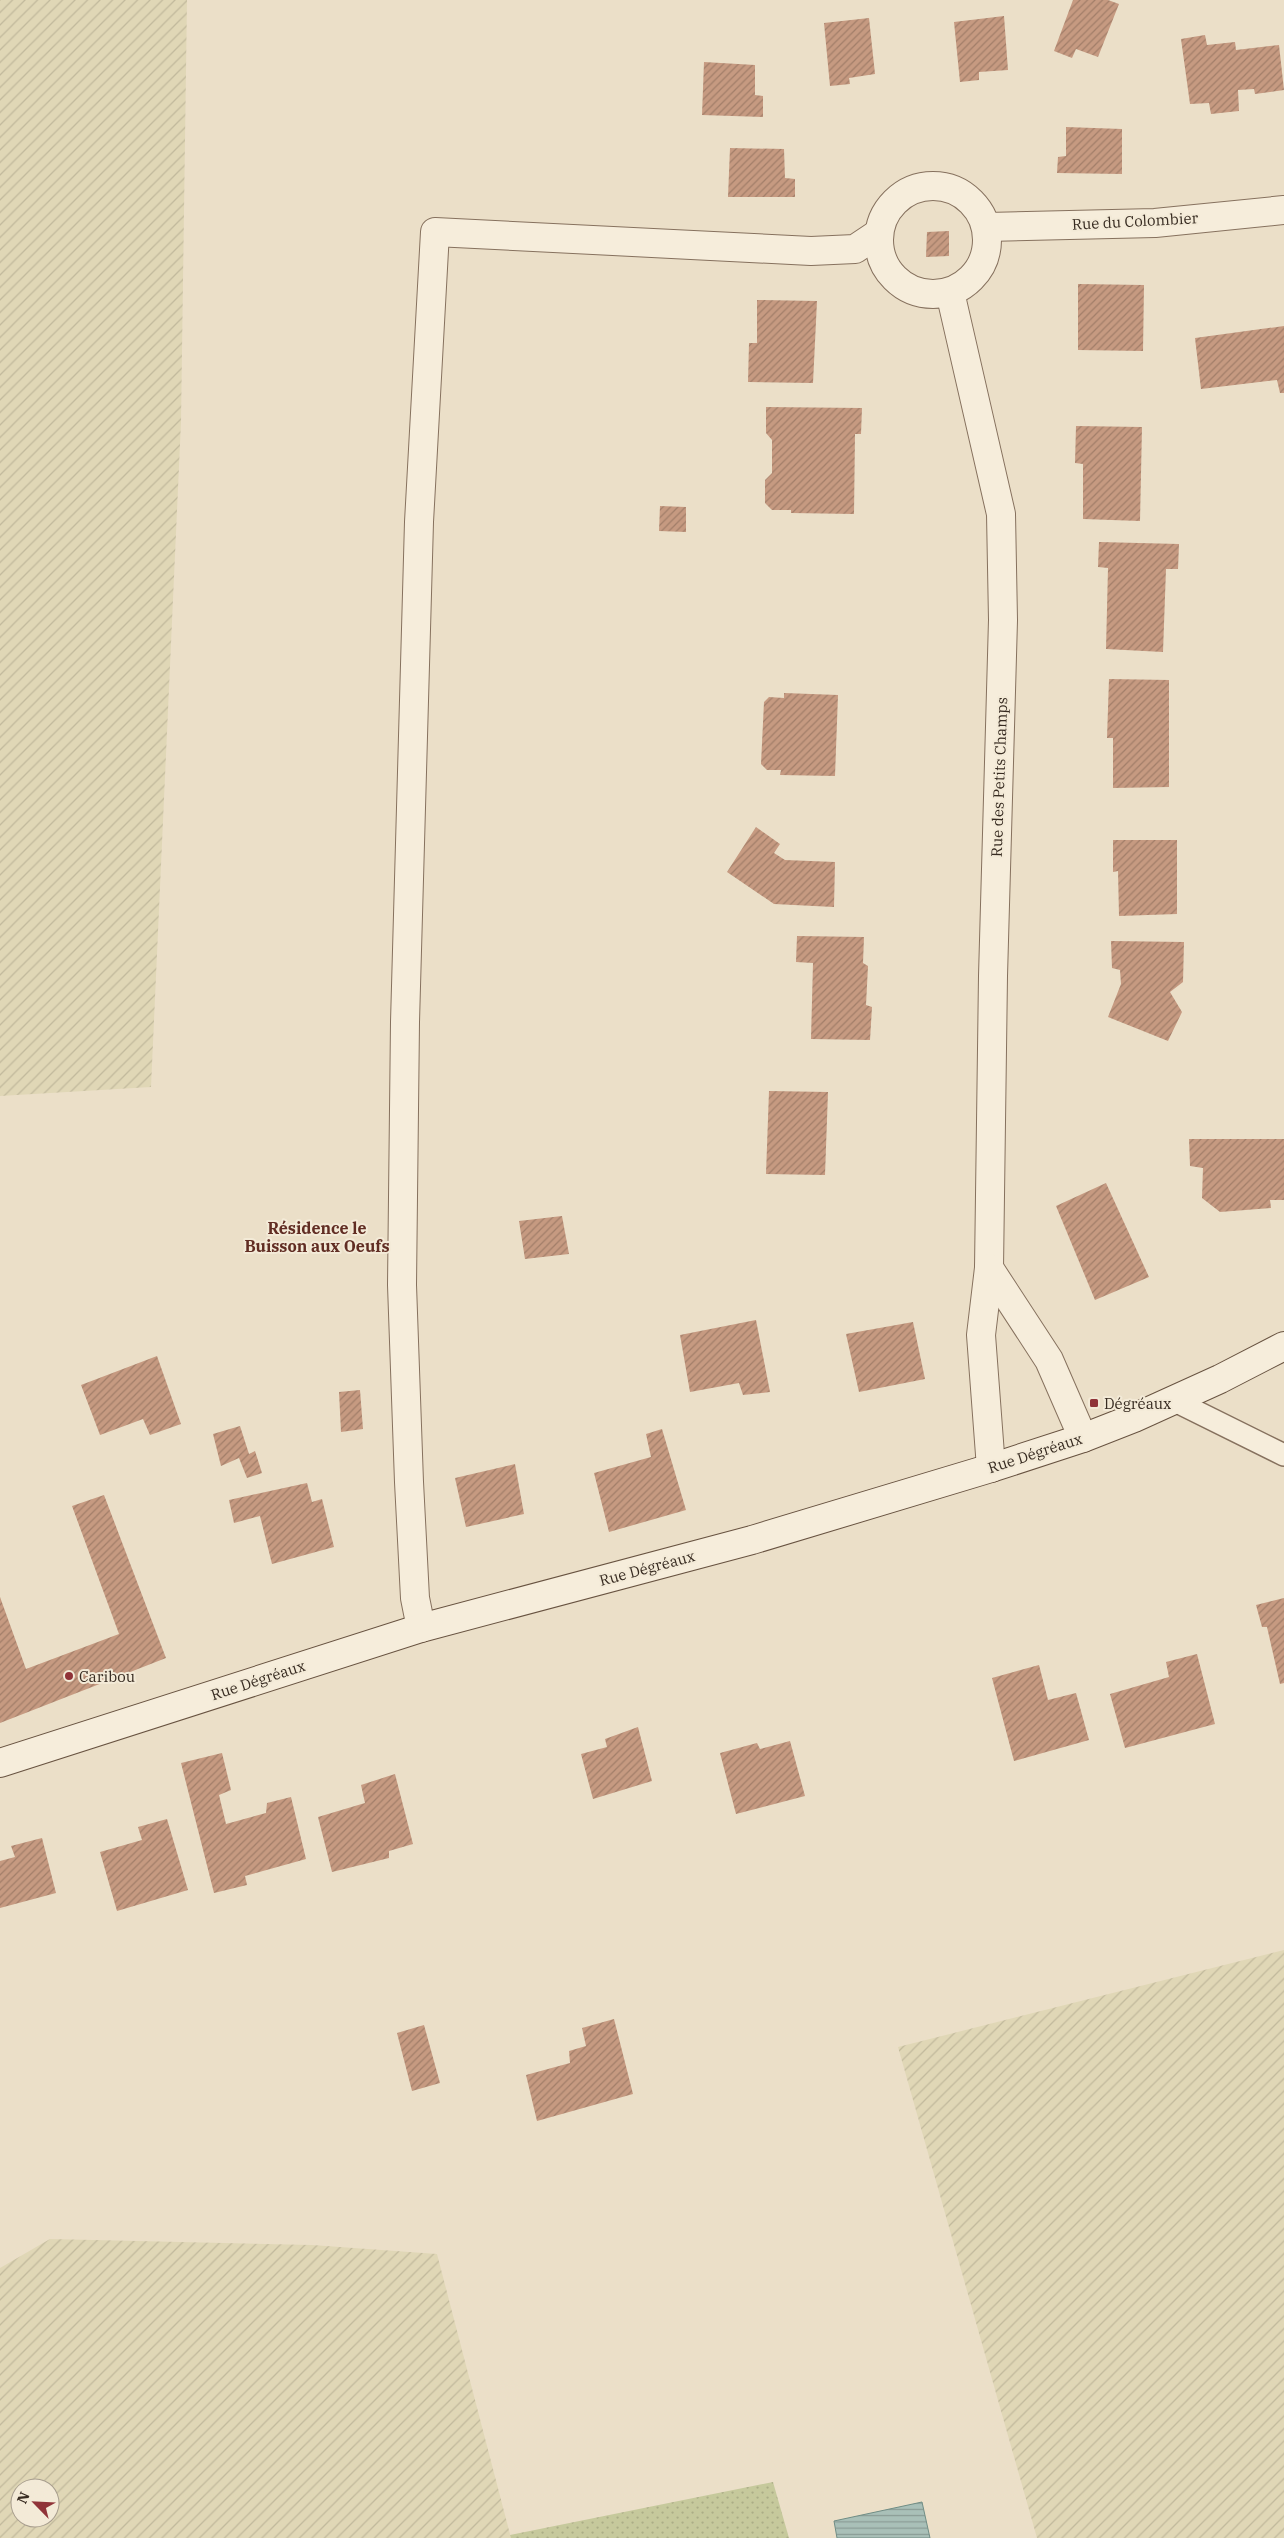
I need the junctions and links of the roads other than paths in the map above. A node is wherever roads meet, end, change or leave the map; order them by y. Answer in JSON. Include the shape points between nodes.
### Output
{"nodes":[{"id":1,"x":1284,"y":210,"type":"edge"},
{"id":2,"x":987,"y":227,"type":"junction"},
{"id":3,"x":879,"y":233,"type":"junction"},
{"id":4,"x":950,"y":292,"type":"junction"},
{"id":5,"x":989,"y":1268,"type":"junction"},
{"id":6,"x":1284,"y":1346,"type":"edge"},
{"id":7,"x":1173,"y":1400,"type":"junction"},
{"id":8,"x":1082,"y":1438,"type":"junction"},
{"id":9,"x":1284,"y":1455,"type":"edge"},
{"id":10,"x":992,"y":1468,"type":"junction"},
{"id":11,"x":421,"y":1628,"type":"junction"},
{"id":12,"x":0,"y":1763,"type":"edge"}],
"edges":[{"from":1,"to":2,"type":"street","name":"Rue du Colombier","via":[[1155,223]]},
{"from":2,"to":3,"type":"street","via":[[979,210],[966,196],[949,187],[930,185],[911,189],[895,200],[884,215]]},
{"from":2,"to":4,"type":"street","via":[[988,244],[984,259],[965,284]]},
{"from":3,"to":4,"type":"street","via":[[880,255],[891,275],[908,289],[928,294]]},
{"from":3,"to":11,"type":"street","via":[[855,249],[811,251],[436,232],[419,522],[405,1041],[403,1295],[409,1492],[415,1598]]},
{"from":4,"to":5,"type":"street","name":"Rue des Petits Champs","via":[[1001,514],[1003,620]]},
{"from":5,"to":8,"type":"street","via":[[1050,1360]]},
{"from":5,"to":10,"type":"street","name":"Rue des Petits Champs","via":[[981,1335]]},
{"from":6,"to":7,"type":"street","name":"Rue Dégréaux"},
{"from":7,"to":8,"type":"street","name":"Rue Dégréaux"},
{"from":7,"to":9,"type":"lane"},
{"from":8,"to":10,"type":"street","name":"Rue Dégréaux"},
{"from":10,"to":11,"type":"street","name":"Rue Dégréaux","via":[[752,1540]]},
{"from":11,"to":12,"type":"street","name":"Rue Dégréaux"}]}
